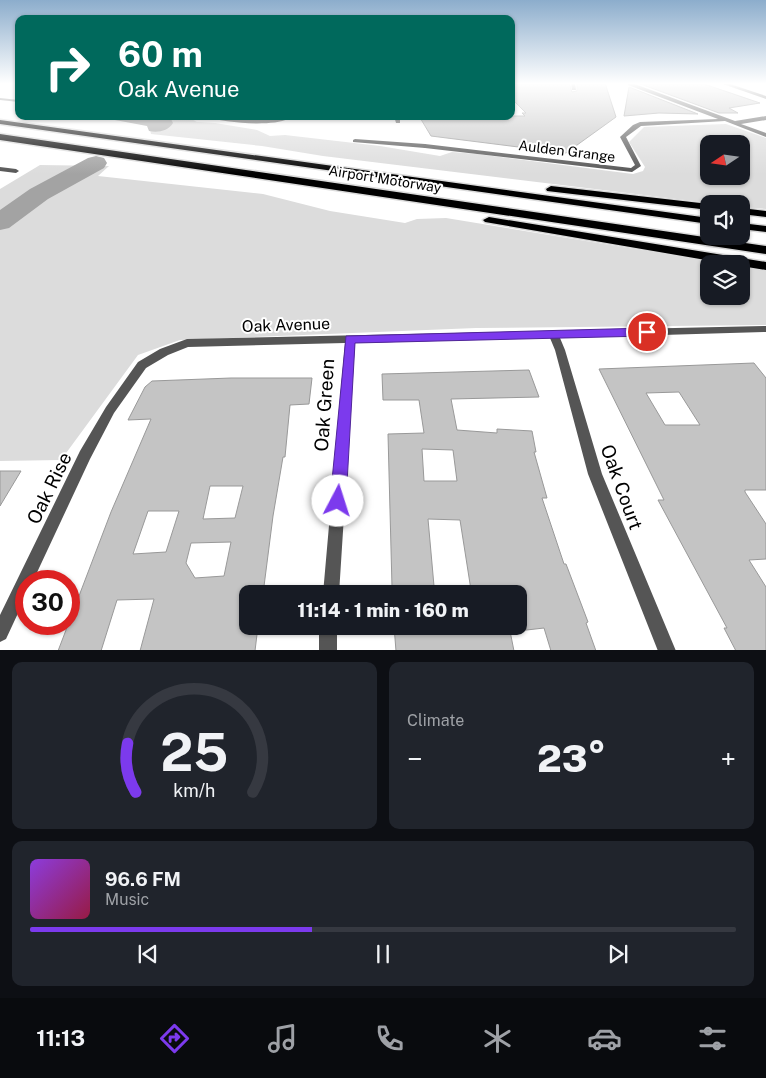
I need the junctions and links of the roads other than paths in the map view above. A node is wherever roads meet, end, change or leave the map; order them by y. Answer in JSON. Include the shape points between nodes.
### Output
{"nodes":[{"id":1,"x":707,"y":113,"type":"edge"},
{"id":2,"x":766,"y":118,"type":"edge"},
{"id":3,"x":233,"y":120,"type":"edge"},
{"id":4,"x":281,"y":120,"type":"edge"},
{"id":5,"x":724,"y":120,"type":"junction"},
{"id":6,"x":0,"y":122,"type":"edge"},
{"id":7,"x":734,"y":124,"type":"junction"},
{"id":8,"x":766,"y":135,"type":"edge"},
{"id":9,"x":0,"y":137,"type":"edge"},
{"id":10,"x":355,"y":141,"type":"dead end"},
{"id":11,"x":425,"y":146,"type":"joint"},
{"id":12,"x":0,"y":169,"type":"edge"},
{"id":13,"x":16,"y":171,"type":"dead end"},
{"id":14,"x":351,"y":171,"type":"junction"},
{"id":15,"x":326,"y":185,"type":"junction"},
{"id":16,"x":700,"y":207,"type":"edge"},
{"id":17,"x":750,"y":212,"type":"edge"},
{"id":18,"x":766,"y":214,"type":"edge"},
{"id":19,"x":700,"y":220,"type":"edge"},
{"id":20,"x":750,"y":227,"type":"edge"},
{"id":21,"x":766,"y":229,"type":"edge"},
{"id":22,"x":766,"y":250,"type":"edge"},
{"id":23,"x":766,"y":266,"type":"edge"},
{"id":24,"x":764,"y":332,"type":"edge"},
{"id":25,"x":553,"y":334,"type":"junction"},
{"id":26,"x":350,"y":339,"type":"junction"},
{"id":27,"x":142,"y":365,"type":"joint"},
{"id":28,"x":332,"y":585,"type":"edge"},
{"id":29,"x":0,"y":634,"type":"edge"},
{"id":30,"x":328,"y":635,"type":"edge"},
{"id":31,"x":328,"y":650,"type":"edge"},
{"id":32,"x":667,"y":650,"type":"edge"}],
"edges":[{"from":1,"to":5,"type":"street","name":"Aulden Grange"},
{"from":2,"to":7,"type":"street"},
{"from":3,"to":4,"type":"street","via":[[251,123]]},
{"from":5,"to":7,"type":"street","name":"Aulden Grange"},
{"from":5,"to":11,"type":"street","name":"Aulden Grange","via":[[654,122],[635,126],[623,137],[638,166],[632,170],[440,151]]},
{"from":6,"to":14,"type":"highway","name":"Airport Motorway"},
{"from":7,"to":8,"type":"street","name":"Aulden Grange"},
{"from":9,"to":15,"type":"highway","name":"Airport Motorway"},
{"from":10,"to":11,"type":"lane"},
{"from":12,"to":13,"type":"lane"},
{"from":14,"to":16,"type":"highway","via":[[398,171]]},
{"from":14,"to":19,"type":"highway","name":"Airport Motorway"},
{"from":15,"to":22,"type":"highway","name":"Airport Motorway"},
{"from":15,"to":23,"type":"highway","via":[[347,196]]},
{"from":17,"to":18,"type":"highway"},
{"from":20,"to":21,"type":"highway"},
{"from":24,"to":25,"type":"street","name":"Oak Avenue"},
{"from":25,"to":26,"type":"street","name":"Oak Avenue"},
{"from":25,"to":32,"type":"street","name":"Oak Court","via":[[594,474]]},
{"from":26,"to":27,"type":"street","name":"Oak Avenue","via":[[187,343]]},
{"from":26,"to":28,"type":"street","name":"Oak Green"},
{"from":27,"to":29,"type":"street","name":"Oak Rise","via":[[110,410],[85,455]]},
{"from":30,"to":31,"type":"street"}]}
